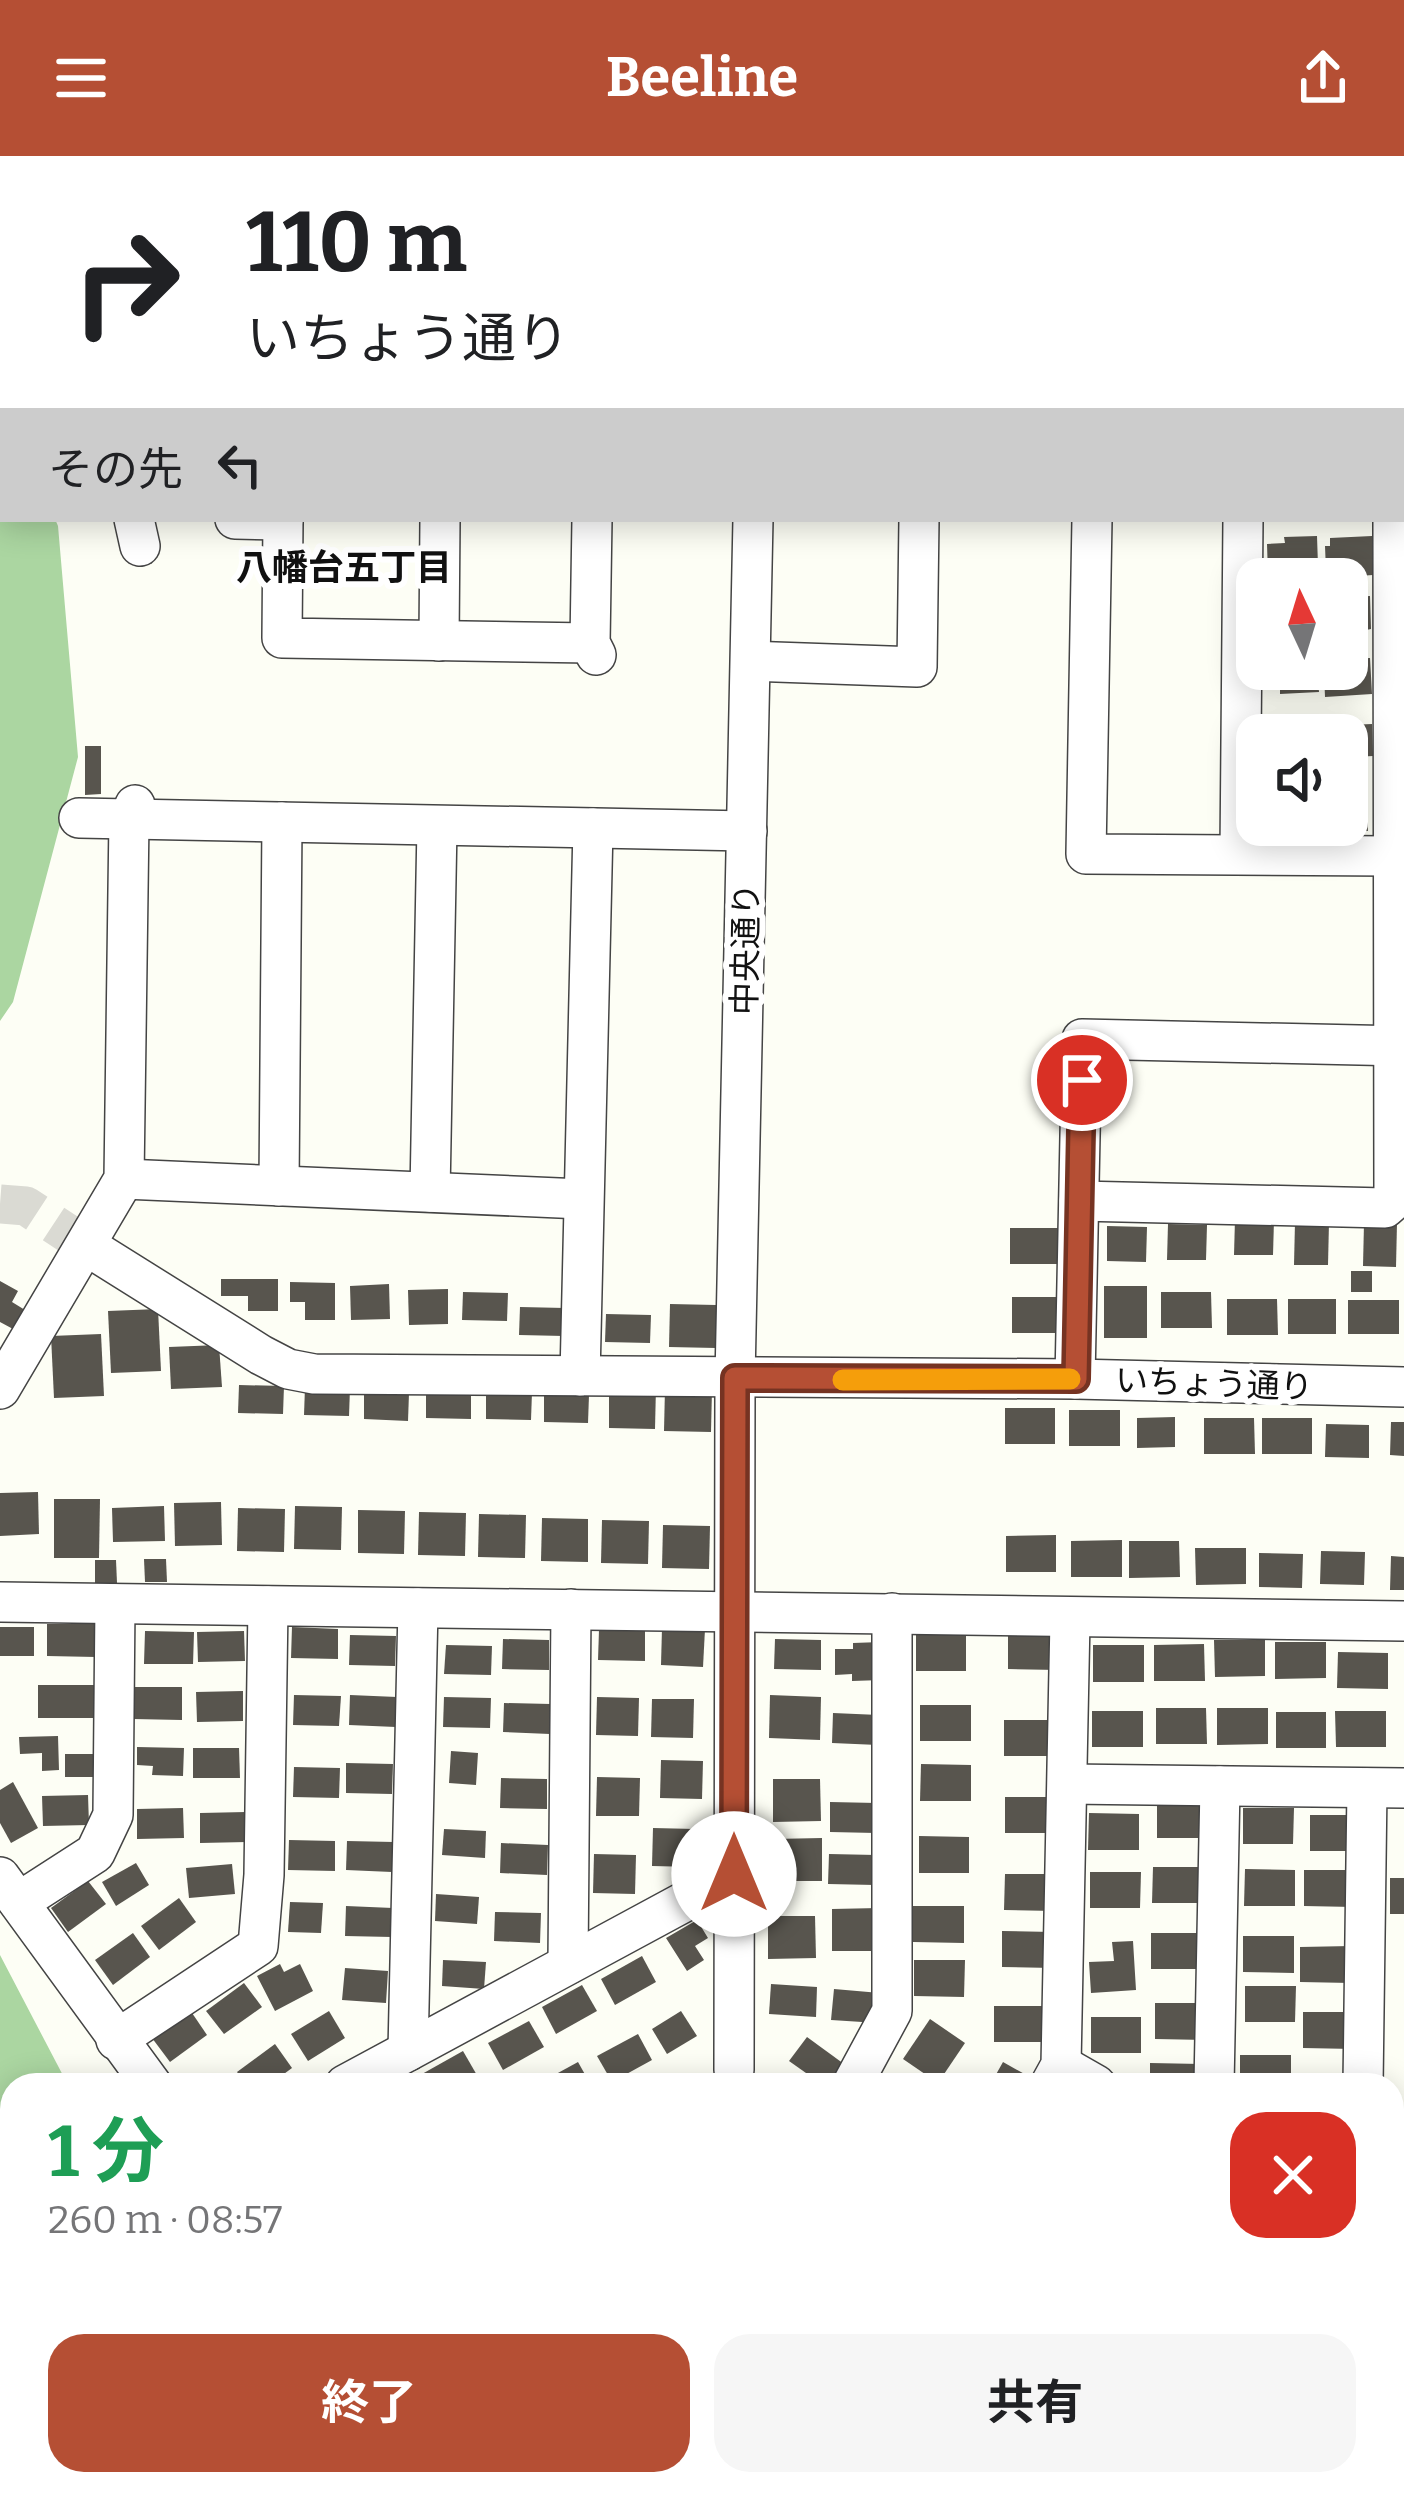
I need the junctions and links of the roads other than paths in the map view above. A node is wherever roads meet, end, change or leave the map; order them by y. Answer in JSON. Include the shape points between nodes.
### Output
{"nodes":[{"id":1,"x":283,"y":522,"type":"edge"},
{"id":2,"x":440,"y":522,"type":"edge"},
{"id":3,"x":592,"y":522,"type":"edge"},
{"id":4,"x":753,"y":522,"type":"edge"},
{"id":5,"x":919,"y":522,"type":"edge"},
{"id":6,"x":1092,"y":522,"type":"edge"},
{"id":7,"x":1243,"y":522,"type":"edge"},
{"id":8,"x":1393,"y":522,"type":"edge"},
{"id":9,"x":439,"y":641,"type":"junction"},
{"id":10,"x":751,"y":661,"type":"junction"},
{"id":11,"x":132,"y":812,"type":"junction"},
{"id":12,"x":79,"y":818,"type":"dead end"},
{"id":13,"x":282,"y":822,"type":"junction"},
{"id":14,"x":436,"y":826,"type":"junction"},
{"id":15,"x":593,"y":828,"type":"junction"},
{"id":16,"x":747,"y":831,"type":"junction"},
{"id":17,"x":1240,"y":854,"type":"junction"},
{"id":18,"x":1391,"y":856,"type":"junction"},
{"id":19,"x":1399,"y":1046,"type":"edge"},
{"id":20,"x":124,"y":1179,"type":"junction"},
{"id":21,"x":279,"y":1186,"type":"junction"},
{"id":22,"x":430,"y":1192,"type":"junction"},
{"id":23,"x":582,"y":1199,"type":"junction"},
{"id":24,"x":1079,"y":1201,"type":"junction"},
{"id":25,"x":86,"y":1246,"type":"junction"},
{"id":26,"x":580,"y":1376,"type":"junction"},
{"id":27,"x":735,"y":1378,"type":"junction"},
{"id":28,"x":1076,"y":1379,"type":"junction"},
{"id":29,"x":1404,"y":1387,"type":"edge"},
{"id":30,"x":0,"y":1390,"type":"edge"},
{"id":31,"x":0,"y":1602,"type":"edge"},
{"id":32,"x":116,"y":1604,"type":"junction"},
{"id":33,"x":268,"y":1606,"type":"junction"},
{"id":34,"x":418,"y":1608,"type":"junction"},
{"id":35,"x":571,"y":1610,"type":"junction"},
{"id":36,"x":733,"y":1611,"type":"junction"},
{"id":37,"x":892,"y":1613,"type":"junction"},
{"id":38,"x":1070,"y":1619,"type":"junction"},
{"id":39,"x":1404,"y":1621,"type":"edge"},
{"id":40,"x":1068,"y":1784,"type":"junction"},
{"id":41,"x":1220,"y":1786,"type":"junction"},
{"id":42,"x":1386,"y":1788,"type":"edge"},
{"id":43,"x":734,"y":1874,"type":"junction"},
{"id":44,"x":9,"y":1889,"type":"edge"},
{"id":45,"x":568,"y":1964,"type":"junction"},
{"id":46,"x":116,"y":2040,"type":"junction"},
{"id":47,"x":408,"y":2051,"type":"junction"},
{"id":48,"x":142,"y":2073,"type":"edge"},
{"id":49,"x":367,"y":2073,"type":"edge"},
{"id":50,"x":733,"y":2073,"type":"edge"},
{"id":51,"x":858,"y":2073,"type":"edge"},
{"id":52,"x":1056,"y":2073,"type":"edge"},
{"id":53,"x":1214,"y":2073,"type":"edge"},
{"id":54,"x":1364,"y":2073,"type":"edge"}],
"edges":[{"from":1,"to":9,"type":"street","via":[[282,638]]},
{"from":2,"to":9,"type":"street"},
{"from":3,"to":9,"type":"street","via":[[593,649]]},
{"from":4,"to":10,"type":"street","name":"中央通り"},
{"from":5,"to":10,"type":"street","via":[[916,667]]},
{"from":6,"to":17,"type":"street","via":[[1086,854]]},
{"from":7,"to":17,"type":"street"},
{"from":8,"to":18,"type":"street"},
{"from":10,"to":16,"type":"street","name":"中央通り"},
{"from":11,"to":12,"type":"street"},
{"from":11,"to":13,"type":"street"},
{"from":11,"to":20,"type":"street"},
{"from":13,"to":14,"type":"street"},
{"from":13,"to":21,"type":"street"},
{"from":14,"to":15,"type":"street"},
{"from":14,"to":22,"type":"street"},
{"from":15,"to":16,"type":"street"},
{"from":15,"to":23,"type":"street"},
{"from":16,"to":27,"type":"street","name":"中央通り"},
{"from":17,"to":18,"type":"street"},
{"from":18,"to":19,"type":"street"},
{"from":19,"to":24,"type":"street","via":[[1394,1201],[1385,1208]]},
{"from":19,"to":24,"type":"street","via":[[1082,1039]]},
{"from":20,"to":21,"type":"street"},
{"from":20,"to":25,"type":"street"},
{"from":21,"to":22,"type":"street"},
{"from":22,"to":23,"type":"street"},
{"from":23,"to":26,"type":"street"},
{"from":24,"to":28,"type":"street"},
{"from":25,"to":26,"type":"street","name":"いちょう通り","via":[[288,1369]]},
{"from":25,"to":30,"type":"street"},
{"from":26,"to":27,"type":"street","name":"いちょう通り"},
{"from":27,"to":28,"type":"street","name":"いちょう通り"},
{"from":27,"to":36,"type":"street","name":"中央通り"},
{"from":28,"to":29,"type":"street","name":"いちょう通り"},
{"from":31,"to":32,"type":"street"},
{"from":32,"to":33,"type":"street"},
{"from":32,"to":44,"type":"street","via":[[113,1816],[95,1853]]},
{"from":33,"to":34,"type":"street"},
{"from":33,"to":46,"type":"street","via":[[258,1946]]},
{"from":34,"to":35,"type":"street"},
{"from":34,"to":47,"type":"street"},
{"from":35,"to":36,"type":"street"},
{"from":35,"to":45,"type":"street"},
{"from":36,"to":37,"type":"street"},
{"from":36,"to":43,"type":"street","name":"中央通り"},
{"from":37,"to":38,"type":"street"},
{"from":37,"to":51,"type":"street","via":[[892,2011]]},
{"from":38,"to":39,"type":"street"},
{"from":38,"to":40,"type":"street"},
{"from":40,"to":41,"type":"street"},
{"from":40,"to":52,"type":"street"},
{"from":41,"to":42,"type":"street"},
{"from":41,"to":53,"type":"street"},
{"from":42,"to":54,"type":"street"},
{"from":43,"to":45,"type":"street"},
{"from":43,"to":50,"type":"street","name":"中央通り"},
{"from":44,"to":46,"type":"street"},
{"from":45,"to":47,"type":"street"},
{"from":46,"to":48,"type":"street"},
{"from":47,"to":49,"type":"street"}]}
